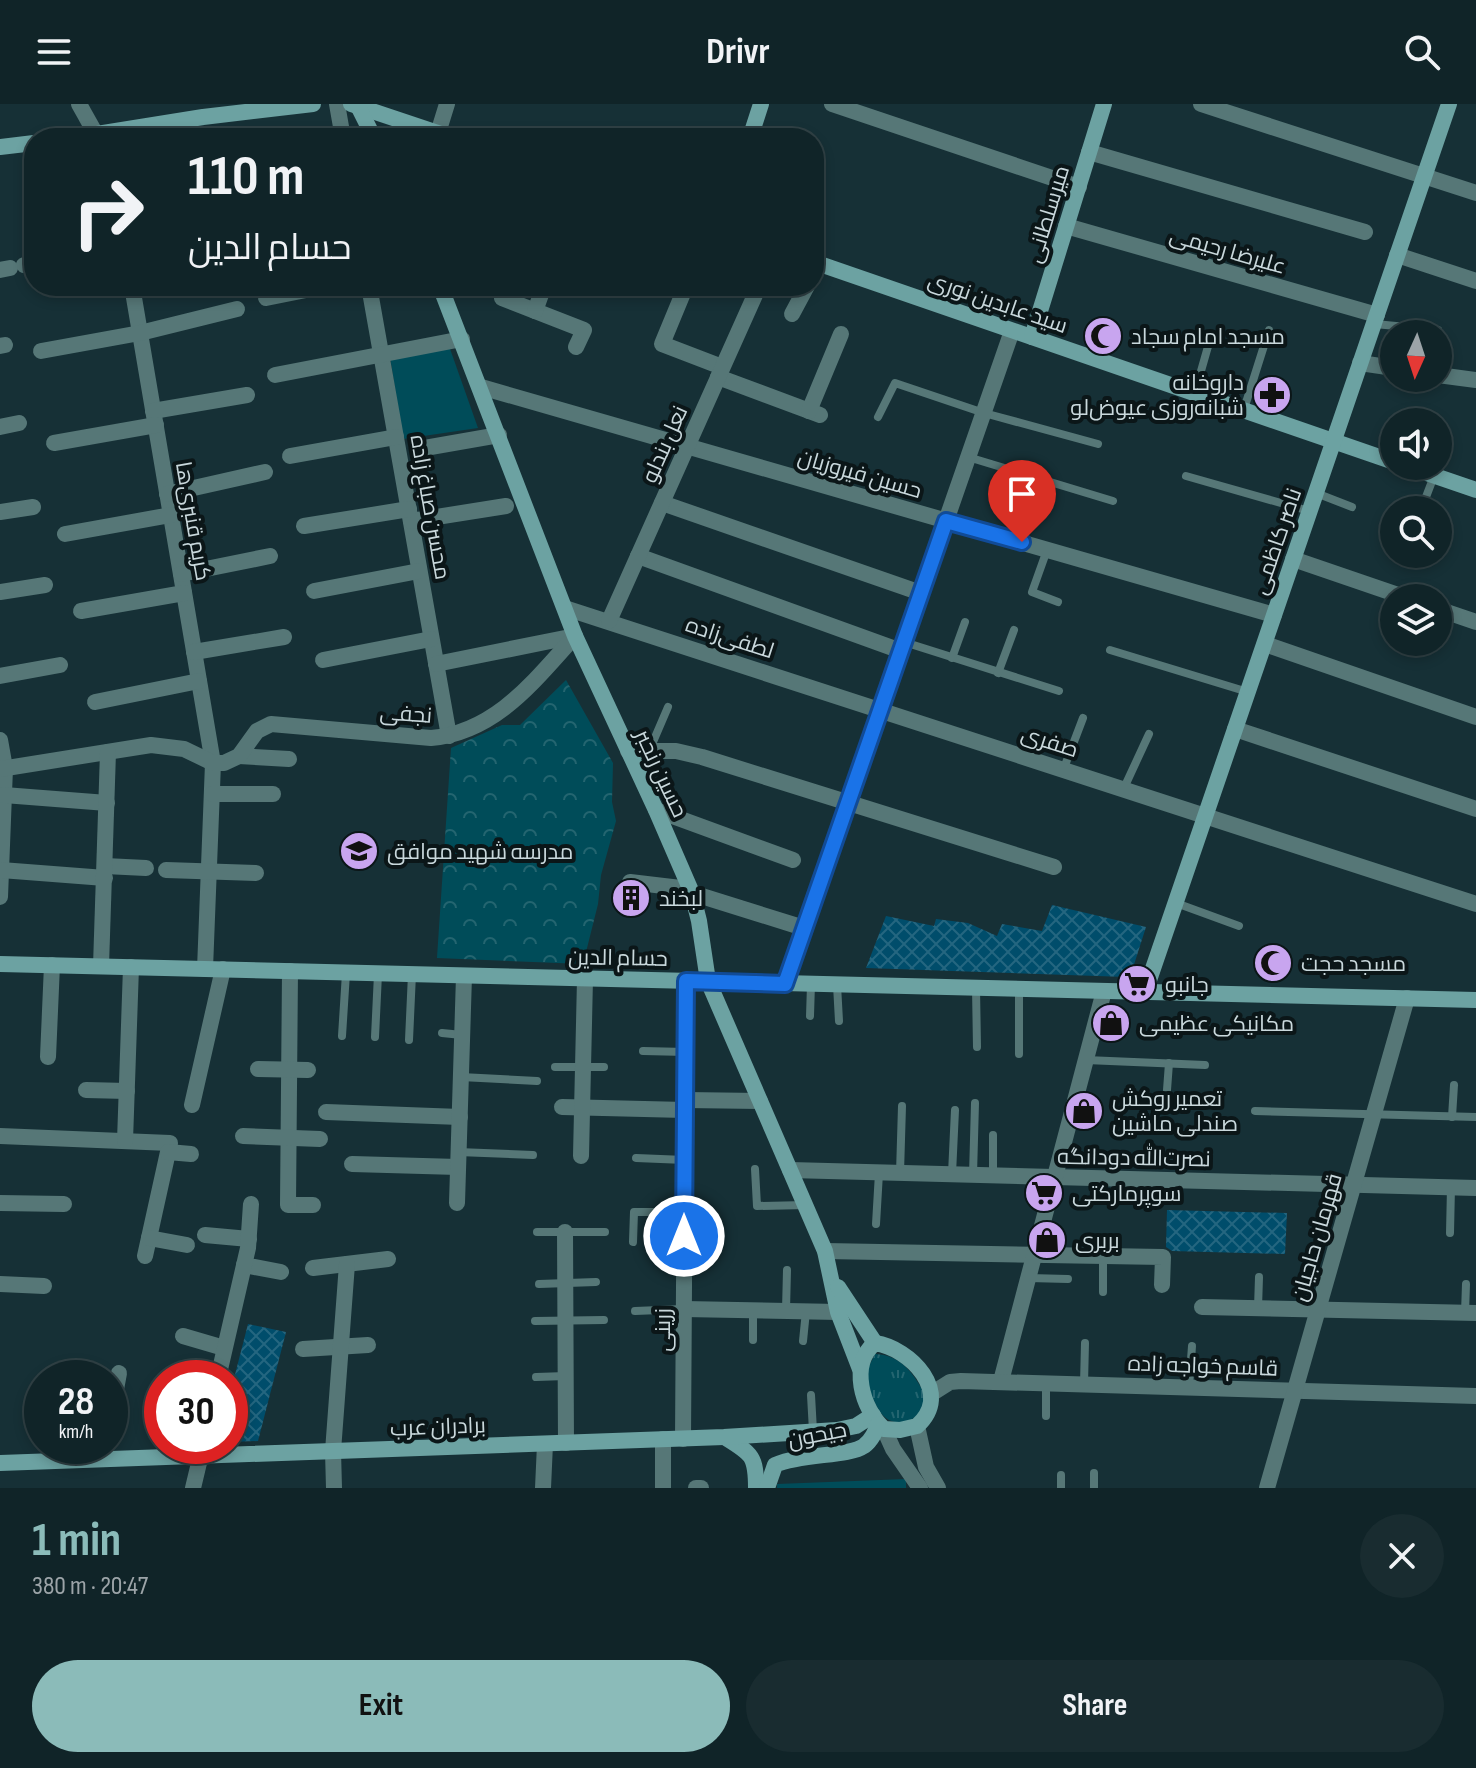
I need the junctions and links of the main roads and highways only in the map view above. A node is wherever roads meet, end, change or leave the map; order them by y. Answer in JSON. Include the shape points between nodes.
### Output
{"nodes":[{"id":1,"x":313,"y":104,"type":"edge"},
{"id":2,"x":355,"y":104,"type":"edge"},
{"id":3,"x":761,"y":104,"type":"edge"},
{"id":4,"x":1104,"y":104,"type":"edge"},
{"id":5,"x":1449,"y":104,"type":"edge"},
{"id":6,"x":200,"y":111,"type":"edge"},
{"id":7,"x":130,"y":128,"type":"edge"},
{"id":8,"x":368,"y":128,"type":"edge"},
{"id":9,"x":425,"y":128,"type":"edge"},
{"id":10,"x":753,"y":128,"type":"edge"},
{"id":11,"x":2,"y":143,"type":"edge"},
{"id":12,"x":24,"y":143,"type":"edge"},
{"id":13,"x":824,"y":269,"type":"edge"},
{"id":14,"x":444,"y":296,"type":"edge"},
{"id":15,"x":1032,"y":337,"type":"junction"},
{"id":16,"x":1334,"y":441,"type":"junction"},
{"id":17,"x":1380,"y":457,"type":"edge"},
{"id":18,"x":1446,"y":480,"type":"edge"},
{"id":19,"x":1476,"y":490,"type":"edge"},
{"id":20,"x":0,"y":964,"type":"edge"},
{"id":21,"x":708,"y":981,"type":"junction"},
{"id":22,"x":1145,"y":992,"type":"junction"},
{"id":23,"x":1476,"y":1000,"type":"edge"},
{"id":24,"x":834,"y":1281,"type":"junction"},
{"id":25,"x":875,"y":1343,"type":"junction"},
{"id":26,"x":860,"y":1369,"type":"junction"},
{"id":27,"x":879,"y":1423,"type":"junction"},
{"id":28,"x":724,"y":1437,"type":"junction"},
{"id":29,"x":248,"y":1451,"type":"edge"},
{"id":30,"x":24,"y":1461,"type":"edge"},
{"id":31,"x":0,"y":1463,"type":"edge"},
{"id":32,"x":756,"y":1488,"type":"edge"},
{"id":33,"x":767,"y":1488,"type":"edge"}],
"edges":[{"from":1,"to":6,"type":"main road"},
{"from":2,"to":8,"type":"main road"},
{"from":2,"to":9,"type":"main road"},
{"from":3,"to":10,"type":"main road"},
{"from":4,"to":15,"type":"main road","name":"میرسلطانی"},
{"from":5,"to":16,"type":"main road","name":"ناصر کاظمی"},
{"from":6,"to":7,"type":"main road"},
{"from":11,"to":12,"type":"main road"},
{"from":13,"to":15,"type":"main road","name":"سید عابدین نوری"},
{"from":14,"to":21,"type":"main road","name":"حسین رنجبر","via":[[575,636],[690,891]]},
{"from":15,"to":16,"type":"main road","name":"سید عابدین نوری"},
{"from":16,"to":17,"type":"main road","name":"سید عابدین نوری"},
{"from":16,"to":22,"type":"main road","name":"ناصر کاظمی"},
{"from":18,"to":19,"type":"main road"},
{"from":20,"to":21,"type":"main road","name":"حسام الدین"},
{"from":21,"to":22,"type":"main road","name":"حسام الدین"},
{"from":21,"to":24,"type":"main road","name":"حسین رنجبر"},
{"from":22,"to":23,"type":"main road","name":"حسام الدین"},
{"from":24,"to":25,"type":"main road","name":"حسین رنجبر"},
{"from":24,"to":26,"type":"main road","name":"حسین رنجبر","via":[[838,1312]]},
{"from":25,"to":26,"type":"main road"},
{"from":25,"to":27,"type":"main road","via":[[910,1357],[928,1380],[931,1394],[926,1416],[917,1426],[900,1430]]},
{"from":26,"to":27,"type":"main road","via":[[862,1388]]},
{"from":27,"to":28,"type":"main road","name":"برادران عرب"},
{"from":27,"to":33,"type":"main road","name":"جیحون","via":[[858,1449],[775,1465]]},
{"from":28,"to":29,"type":"main road","name":"برادران عرب"},
{"from":28,"to":32,"type":"main road","via":[[753,1457]]},
{"from":30,"to":31,"type":"main road","name":"برادران عرب"}]}
